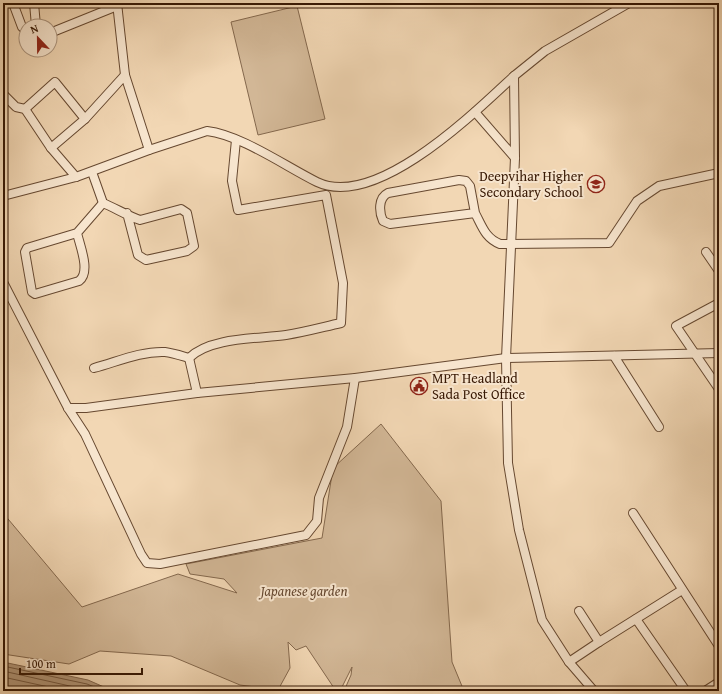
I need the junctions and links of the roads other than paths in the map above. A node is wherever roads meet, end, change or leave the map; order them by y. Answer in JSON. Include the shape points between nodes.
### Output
{"nodes":[{"id":1,"x":13,"y":3,"type":"edge"},
{"id":2,"x":34,"y":3,"type":"edge"},
{"id":3,"x":629,"y":3,"type":"edge"},
{"id":4,"x":117,"y":4,"type":"edge"},
{"id":5,"x":19,"y":18,"type":"edge"},
{"id":6,"x":35,"y":18,"type":"edge"},
{"id":7,"x":58,"y":30,"type":"edge"},
{"id":8,"x":125,"y":75,"type":"junction"},
{"id":9,"x":514,"y":76,"type":"junction"},
{"id":10,"x":3,"y":94,"type":"edge"},
{"id":11,"x":24,"y":108,"type":"junction"},
{"id":12,"x":475,"y":112,"type":"junction"},
{"id":13,"x":85,"y":119,"type":"junction"},
{"id":14,"x":236,"y":140,"type":"junction"},
{"id":15,"x":51,"y":148,"type":"junction"},
{"id":16,"x":150,"y":150,"type":"junction"},
{"id":17,"x":515,"y":158,"type":"junction"},
{"id":18,"x":92,"y":172,"type":"junction"},
{"id":19,"x":719,"y":173,"type":"edge"},
{"id":20,"x":76,"y":177,"type":"junction"},
{"id":21,"x":3,"y":196,"type":"edge"},
{"id":22,"x":103,"y":203,"type":"junction"},
{"id":23,"x":127,"y":213,"type":"junction"},
{"id":24,"x":475,"y":213,"type":"junction"},
{"id":25,"x":77,"y":233,"type":"junction"},
{"id":26,"x":511,"y":244,"type":"junction"},
{"id":27,"x":706,"y":252,"type":"dead end"},
{"id":28,"x":719,"y":271,"type":"edge"},
{"id":29,"x":3,"y":282,"type":"edge"},
{"id":30,"x":719,"y":303,"type":"edge"},
{"id":31,"x":696,"y":353,"type":"junction"},
{"id":32,"x":719,"y":353,"type":"edge"},
{"id":33,"x":614,"y":356,"type":"junction"},
{"id":34,"x":189,"y":358,"type":"junction"},
{"id":35,"x":506,"y":358,"type":"junction"},
{"id":36,"x":94,"y":368,"type":"dead end"},
{"id":37,"x":355,"y":378,"type":"junction"},
{"id":38,"x":719,"y":389,"type":"edge"},
{"id":39,"x":197,"y":393,"type":"junction"},
{"id":40,"x":68,"y":408,"type":"junction"},
{"id":41,"x":659,"y":427,"type":"dead end"},
{"id":42,"x":633,"y":513,"type":"dead end"},
{"id":43,"x":682,"y":590,"type":"junction"},
{"id":44,"x":579,"y":611,"type":"dead end"},
{"id":45,"x":636,"y":619,"type":"junction"},
{"id":46,"x":599,"y":642,"type":"junction"},
{"id":47,"x":719,"y":646,"type":"edge"},
{"id":48,"x":569,"y":662,"type":"junction"},
{"id":49,"x":719,"y":682,"type":"edge"},
{"id":50,"x":594,"y":691,"type":"edge"},
{"id":51,"x":686,"y":691,"type":"edge"},
{"id":52,"x":705,"y":691,"type":"edge"}],
"edges":[{"from":1,"to":5,"type":"street"},
{"from":2,"to":6,"type":"street"},
{"from":3,"to":9,"type":"street","via":[[545,51]]},
{"from":4,"to":7,"type":"street"},
{"from":4,"to":8,"type":"street"},
{"from":8,"to":13,"type":"street"},
{"from":8,"to":16,"type":"street"},
{"from":9,"to":12,"type":"street"},
{"from":9,"to":17,"type":"street"},
{"from":10,"to":11,"type":"street","via":[[16,107]]},
{"from":11,"to":13,"type":"street","via":[[56,82]]},
{"from":11,"to":15,"type":"street"},
{"from":12,"to":14,"type":"street","via":[[420,155],[391,173],[363,184],[342,187],[319,183]]},
{"from":12,"to":17,"type":"street"},
{"from":13,"to":15,"type":"street"},
{"from":14,"to":16,"type":"street","via":[[207,131]]},
{"from":14,"to":34,"type":"street","via":[[232,181],[238,210],[326,195],[342,283],[341,323],[287,334],[214,344]]},
{"from":15,"to":20,"type":"street"},
{"from":16,"to":18,"type":"street"},
{"from":17,"to":26,"type":"street"},
{"from":18,"to":20,"type":"street"},
{"from":18,"to":22,"type":"street"},
{"from":19,"to":26,"type":"street","via":[[659,186],[637,201],[609,243]]},
{"from":20,"to":21,"type":"street"},
{"from":22,"to":23,"type":"street"},
{"from":22,"to":25,"type":"street"},
{"from":23,"to":23,"type":"street","via":[[140,220],[184,210],[187,213],[194,246],[187,251],[142,259],[138,255]]},
{"from":24,"to":24,"type":"street","via":[[390,224],[383,221],[381,201],[388,193],[459,180],[466,181],[470,186]]},
{"from":24,"to":26,"type":"street","via":[[491,240],[500,244]]},
{"from":25,"to":25,"type":"street","via":[[27,248],[25,252],[32,292],[35,294],[82,279],[85,269]]},
{"from":26,"to":35,"type":"street"},
{"from":27,"to":28,"type":"street"},
{"from":29,"to":40,"type":"street"},
{"from":30,"to":31,"type":"street","via":[[676,326]]},
{"from":31,"to":32,"type":"street"},
{"from":31,"to":33,"type":"street"},
{"from":31,"to":38,"type":"street"},
{"from":33,"to":35,"type":"street"},
{"from":33,"to":41,"type":"street"},
{"from":34,"to":36,"type":"street","via":[[165,352],[137,354]]},
{"from":34,"to":39,"type":"street"},
{"from":35,"to":37,"type":"street"},
{"from":35,"to":48,"type":"street","via":[[508,463],[520,530],[542,620]]},
{"from":37,"to":39,"type":"street"},
{"from":37,"to":40,"type":"street","via":[[347,427],[318,498],[317,521],[306,535],[160,564],[147,563],[141,554],[85,434]]},
{"from":39,"to":40,"type":"street","via":[[86,408]]},
{"from":42,"to":43,"type":"street"},
{"from":43,"to":45,"type":"street"},
{"from":43,"to":47,"type":"street"},
{"from":44,"to":46,"type":"street"},
{"from":45,"to":46,"type":"street"},
{"from":45,"to":51,"type":"street"},
{"from":46,"to":48,"type":"street"},
{"from":48,"to":50,"type":"street"},
{"from":49,"to":52,"type":"street"}]}
